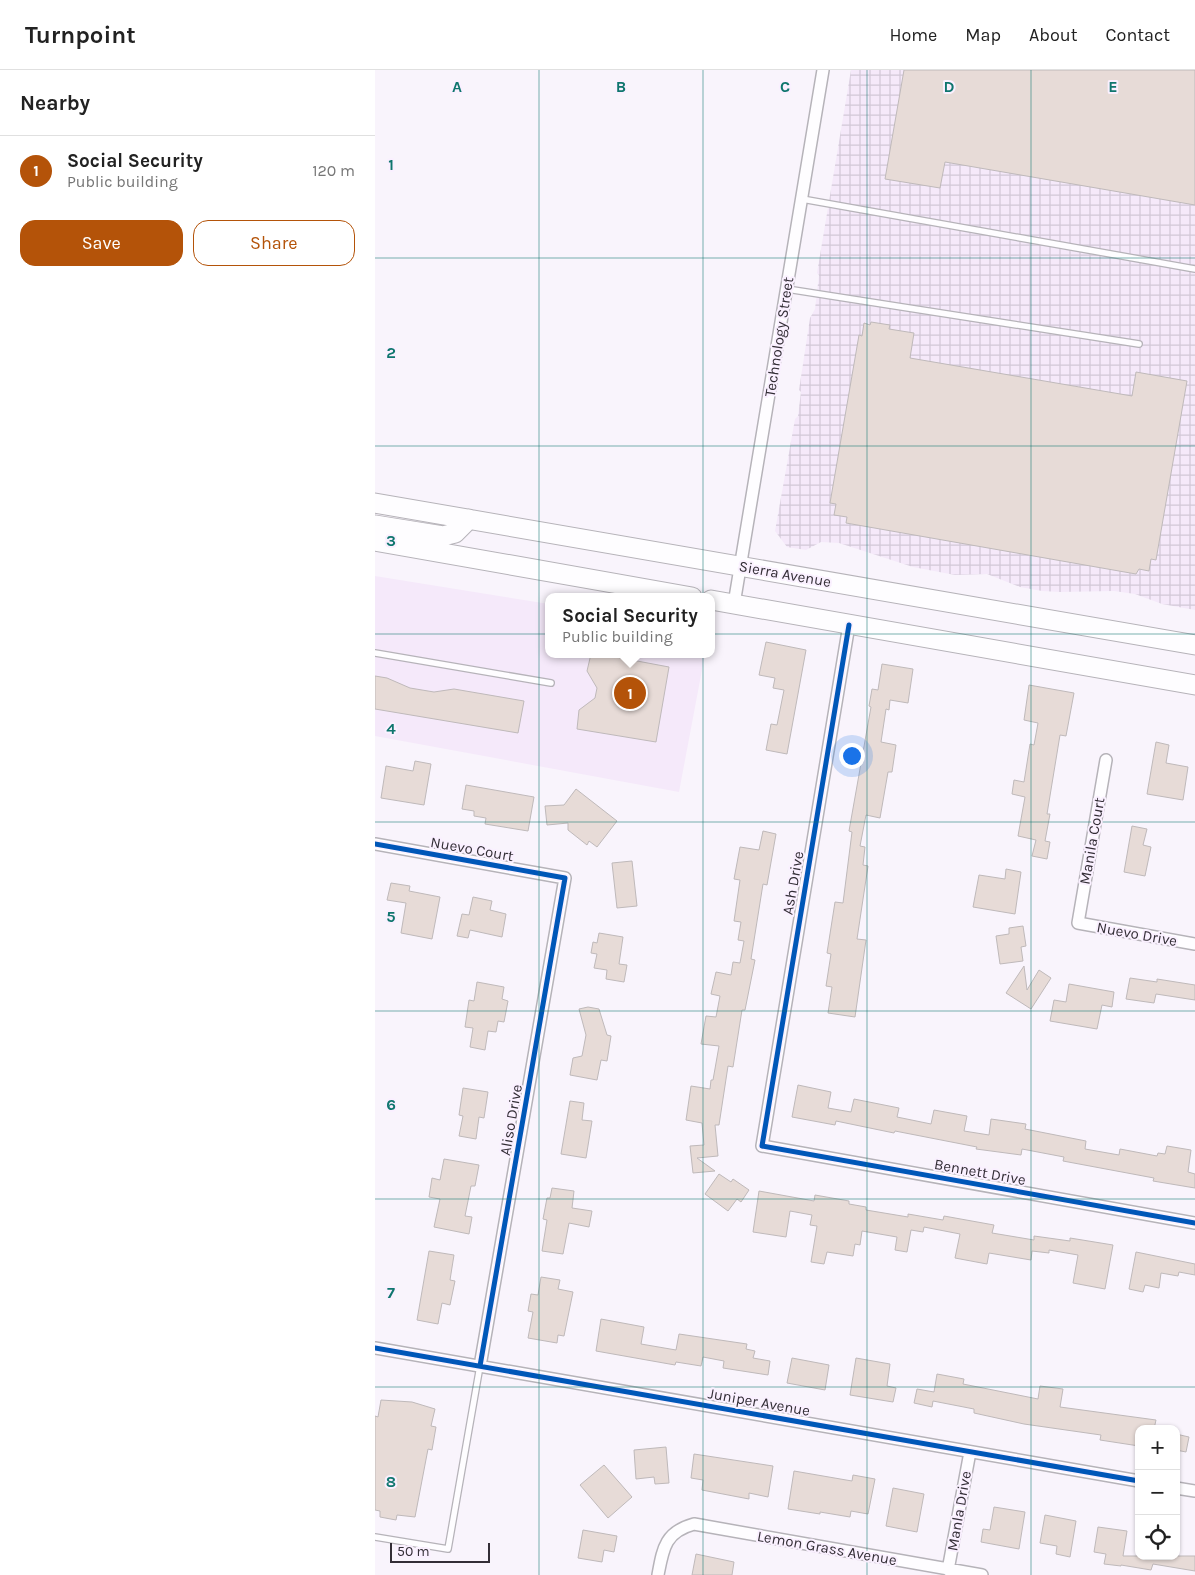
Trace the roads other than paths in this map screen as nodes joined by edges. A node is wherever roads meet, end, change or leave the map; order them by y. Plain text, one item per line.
1 (823, 70) edge
2 (802, 199) junction
3 (1195, 269) edge
4 (787, 289) junction
5 (1139, 344) dead end
6 (375, 502) edge
7 (469, 519) junction
8 (375, 525) edge
9 (375, 541) edge
10 (741, 566) junction
11 (669, 593) edge
12 (715, 601) edge
13 (734, 604) junction
14 (849, 625) junction
15 (1195, 645) edge
16 (375, 653) edge
17 (551, 683) dead end
18 (1195, 685) edge
19 (1105, 760) dead end
20 (375, 844) edge
21 (565, 878) joint
22 (1078, 923) joint
23 (1195, 944) edge
24 (761, 1146) joint
25 (1195, 1223) edge
26 (375, 1348) edge
27 (480, 1366) junction
28 (970, 1452) junction
29 (1135, 1480) edge
30 (1180, 1489) edge
31 (1195, 1491) edge
32 (375, 1536) edge
33 (948, 1570) junction
34 (658, 1575) edge
35 (982, 1575) edge

1 - 2 street, Technology Street
2 - 3 lane
2 - 4 street, Technology Street
4 - 5 lane
4 - 10 street, Technology Street
6 - 7 main road, Sierra Avenue
7 - 8 main road
7 - 10 main road, Sierra Avenue
9 - 11 main road
10 - 13 street, Technology Street
10 - 15 main road, Sierra Avenue
12 - 13 main road
13 - 14 main road
14 - 18 main road
14 - 24 street, Ash Drive
16 - 17 lane
19 - 22 street, Manila Court
20 - 21 street, Nuevo Court
21 - 27 street, Aliso Drive
22 - 23 street, Nuevo Drive
24 - 25 street, Bennett Drive
26 - 27 street, Juniper Avenue
27 - 28 street, Juniper Avenue
27 - 32 lane
28 - 29 street, Juniper Avenue
28 - 33 street, Manla Drive
30 - 31 street
33 - 34 street, Lemon Grass Avenue
33 - 35 street, Lemon Grass Avenue

